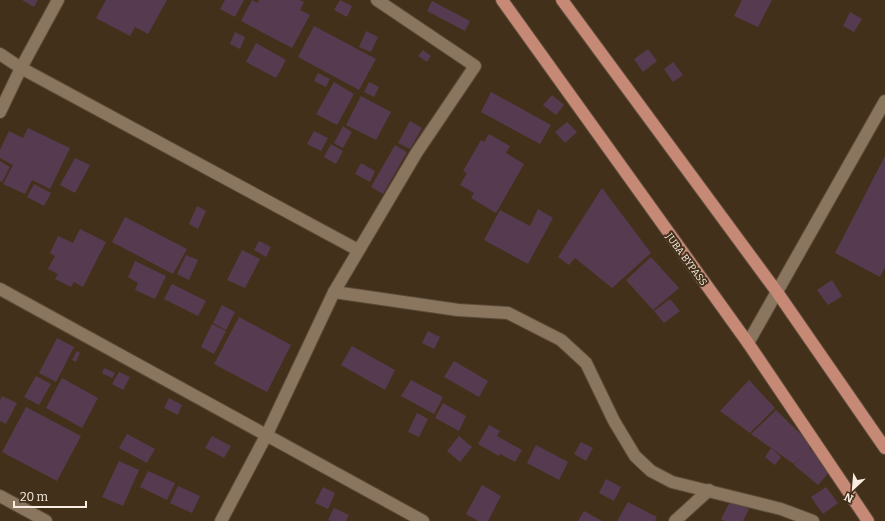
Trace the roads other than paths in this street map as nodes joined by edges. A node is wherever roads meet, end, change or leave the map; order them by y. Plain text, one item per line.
1 (58, 0) edge
2 (377, 0) edge
3 (502, 0) edge
4 (562, 0) edge
5 (0, 54) edge
6 (21, 68) junction
7 (885, 101) edge
8 (0, 112) edge
9 (880, 118) edge
10 (358, 250) junction
11 (0, 288) edge
12 (334, 292) junction
13 (777, 292) junction
14 (748, 343) junction
15 (266, 434) junction
16 (885, 448) edge
17 (709, 490) junction
18 (0, 496) edge
19 (46, 521) edge
20 (221, 521) edge
21 (423, 521) edge
22 (676, 521) edge
23 (813, 521) edge
24 (868, 521) edge

1 - 6 street
2 - 10 street
3 - 14 main road, JUBA BYPASS
4 - 13 main road
5 - 6 street
6 - 8 street
6 - 10 street
7 - 9 street
9 - 13 street
10 - 12 street
11 - 15 street
12 - 15 street
12 - 17 street
13 - 14 street
13 - 16 main road
14 - 24 main road, JUBA BYPASS
15 - 20 street
15 - 21 street
17 - 22 street
17 - 23 street
18 - 19 street

